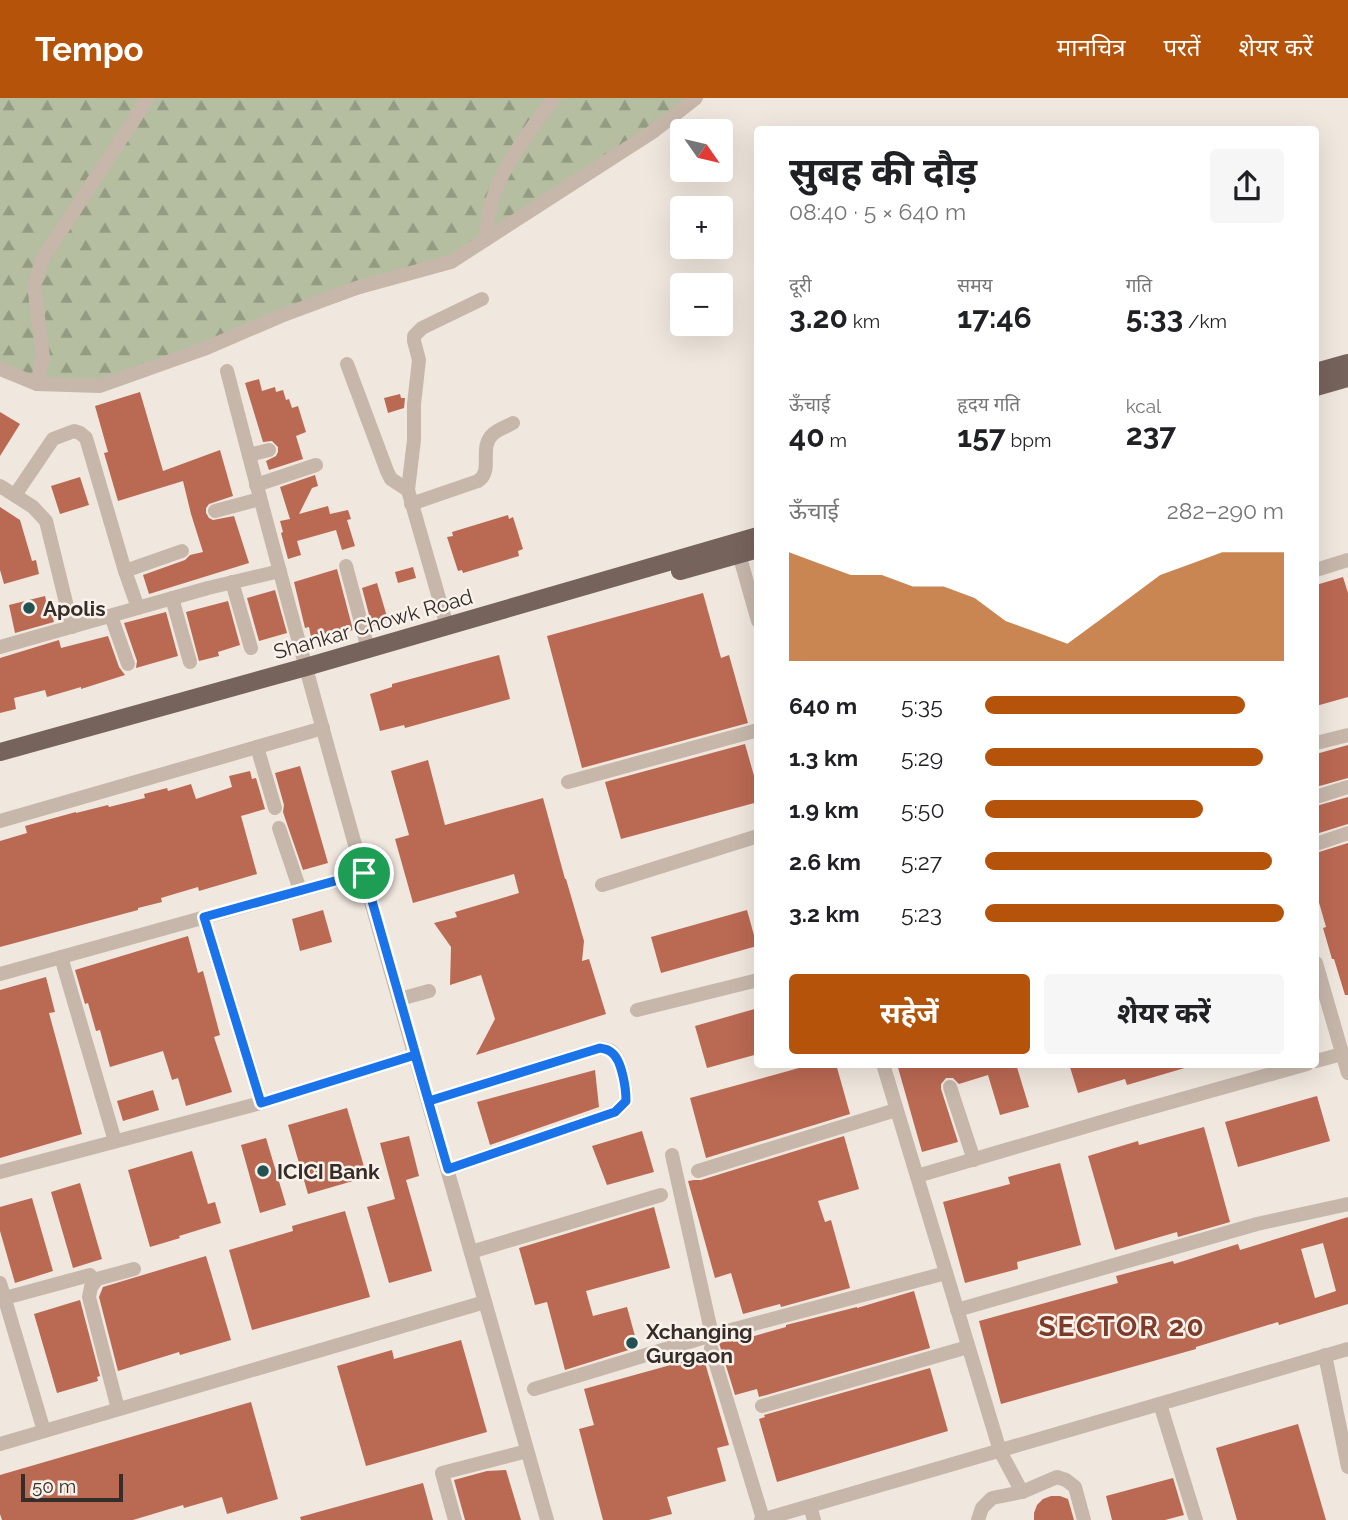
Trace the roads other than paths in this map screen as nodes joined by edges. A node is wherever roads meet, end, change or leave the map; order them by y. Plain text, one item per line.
1 (148, 98) edge
2 (554, 98) edge
3 (696, 98) edge
4 (485, 240) junction
5 (482, 299) dead end
6 (1348, 363) edge
7 (347, 364) dead end
8 (0, 369) edge
9 (227, 371) dead end
10 (1319, 371) edge
11 (1348, 378) edge
12 (37, 384) junction
13 (1319, 386) edge
14 (513, 424) dead end
15 (269, 450) dead end
16 (248, 455) junction
17 (316, 466) dead end
18 (256, 485) junction
19 (0, 486) edge
20 (15, 495) junction
21 (410, 497) junction
22 (260, 499) junction
23 (215, 511) dead end
24 (754, 537) edge
25 (754, 550) edge
26 (182, 551) dead end
27 (740, 554) junction
28 (1348, 561) edge
29 (346, 566) dead end
30 (1319, 569) edge
31 (125, 570) junction
32 (280, 570) junction
33 (232, 582) junction
34 (172, 598) junction
35 (754, 606) edge
36 (138, 608) junction
37 (111, 615) junction
38 (447, 626) junction
39 (72, 627) junction
40 (0, 647) edge
41 (251, 648) dead end
42 (368, 649) junction
43 (190, 662) dead end
44 (128, 664) dead end
45 (307, 672) junction
46 (323, 729) junction
47 (754, 731) edge
48 (1348, 735) edge
49 (1319, 742) edge
50 (257, 747) junction
51 (0, 752) edge
52 (0, 764) edge
53 (568, 782) dead end
54 (1348, 787) edge
55 (1319, 796) edge
56 (275, 808) dead end
57 (0, 821) edge
58 (279, 828) dead end
59 (1348, 833) edge
60 (754, 837) edge
61 (1319, 843) edge
62 (364, 873) junction
63 (602, 885) dead end
64 (300, 890) junction
65 (204, 917) junction
66 (61, 957) junction
67 (0, 974) edge
68 (1319, 974) edge
69 (754, 981) edge
70 (429, 991) dead end
71 (400, 999) junction
72 (637, 1010) dead end
73 (1342, 1054) junction
74 (415, 1055) junction
75 (1319, 1060) edge
76 (884, 1068) edge
77 (1282, 1068) edge
78 (1348, 1073) edge
79 (950, 1087) dead end
80 (429, 1101) junction
81 (261, 1103) junction
82 (896, 1110) junction
83 (115, 1141) junction
84 (672, 1155) dead end
85 (974, 1160) junction
86 (448, 1169) junction
87 (698, 1171) dead end
88 (0, 1172) edge
89 (917, 1177) junction
90 (662, 1195) dead end
91 (1348, 1204) edge
92 (471, 1252) junction
93 (134, 1269) dead end
94 (946, 1273) junction
95 (90, 1275) dead end
96 (0, 1283) edge
97 (5, 1298) junction
98 (485, 1302) junction
99 (957, 1310) junction
100 (712, 1342) junction
101 (968, 1347) junction
102 (1348, 1349) edge
103 (1325, 1355) junction
104 (534, 1389) dead end
105 (1160, 1404) junction
106 (762, 1406) dead end
107 (118, 1409) junction
108 (44, 1431) junction
109 (0, 1444) edge
110 (527, 1451) junction
111 (1000, 1451) junction
112 (1348, 1466) edge
113 (1022, 1492) junction
114 (812, 1513) edge
115 (455, 1520) edge
116 (547, 1520) edge
117 (762, 1520) edge
118 (978, 1520) edge
119 (1084, 1520) edge
120 (1196, 1520) edge

1 - 12 street
2 - 4 street
3 - 4 street
4 - 12 street
5 - 21 street
6 - 10 main road
7 - 21 street
8 - 12 street
9 - 16 street
11 - 13 main road
14 - 21 street
15 - 16 street
16 - 18 street
17 - 18 street
18 - 22 street
19 - 20 street
20 - 31 street
20 - 39 street
21 - 38 street
22 - 23 street
22 - 32 street
24 - 38 main road, Shankar Chowk Road
25 - 27 main road, Shankar Chowk Road
26 - 31 street
27 - 35 street
27 - 45 main road, Shankar Chowk Road
28 - 30 street
29 - 42 street
31 - 36 street
32 - 33 street
32 - 45 street
33 - 34 street
33 - 41 street
34 - 36 street
34 - 43 street
36 - 37 street
37 - 39 street
37 - 44 street
38 - 42 main road, Shankar Chowk Road
39 - 40 street
42 - 45 main road, Shankar Chowk Road
45 - 46 street
45 - 51 main road, Shankar Chowk Road
45 - 52 main road, Shankar Chowk Road
46 - 50 street
46 - 62 street
47 - 53 street
48 - 49 street
50 - 56 street
50 - 57 street
54 - 55 street
58 - 64 street
59 - 61 street
60 - 63 street
62 - 64 street
62 - 71 street
64 - 65 street
65 - 66 street
65 - 81 street
66 - 67 street
66 - 83 street
68 - 73 street
69 - 72 street
70 - 71 street
71 - 74 street
73 - 75 street
73 - 78 street
74 - 80 street
74 - 81 street
76 - 82 street
77 - 85 street
79 - 85 street
80 - 86 street
80 - 86 street
81 - 83 street
82 - 87 street
82 - 89 street
83 - 88 street
84 - 100 street
85 - 89 street
86 - 92 street
89 - 94 street
90 - 92 street
91 - 99 street
92 - 98 street
93 - 107 street
94 - 99 street
94 - 100 street
95 - 97 street
96 - 97 street
97 - 108 street
98 - 107 street
98 - 110 street
99 - 101 street
100 - 104 street
100 - 117 street
101 - 106 street
101 - 111 street
102 - 103 street
103 - 105 street
103 - 112 street
105 - 111 street
105 - 120 street
107 - 108 street
108 - 109 street
110 - 115 street
110 - 116 street
111 - 113 street
111 - 114 street
113 - 118 street
113 - 119 street
114 - 117 street

